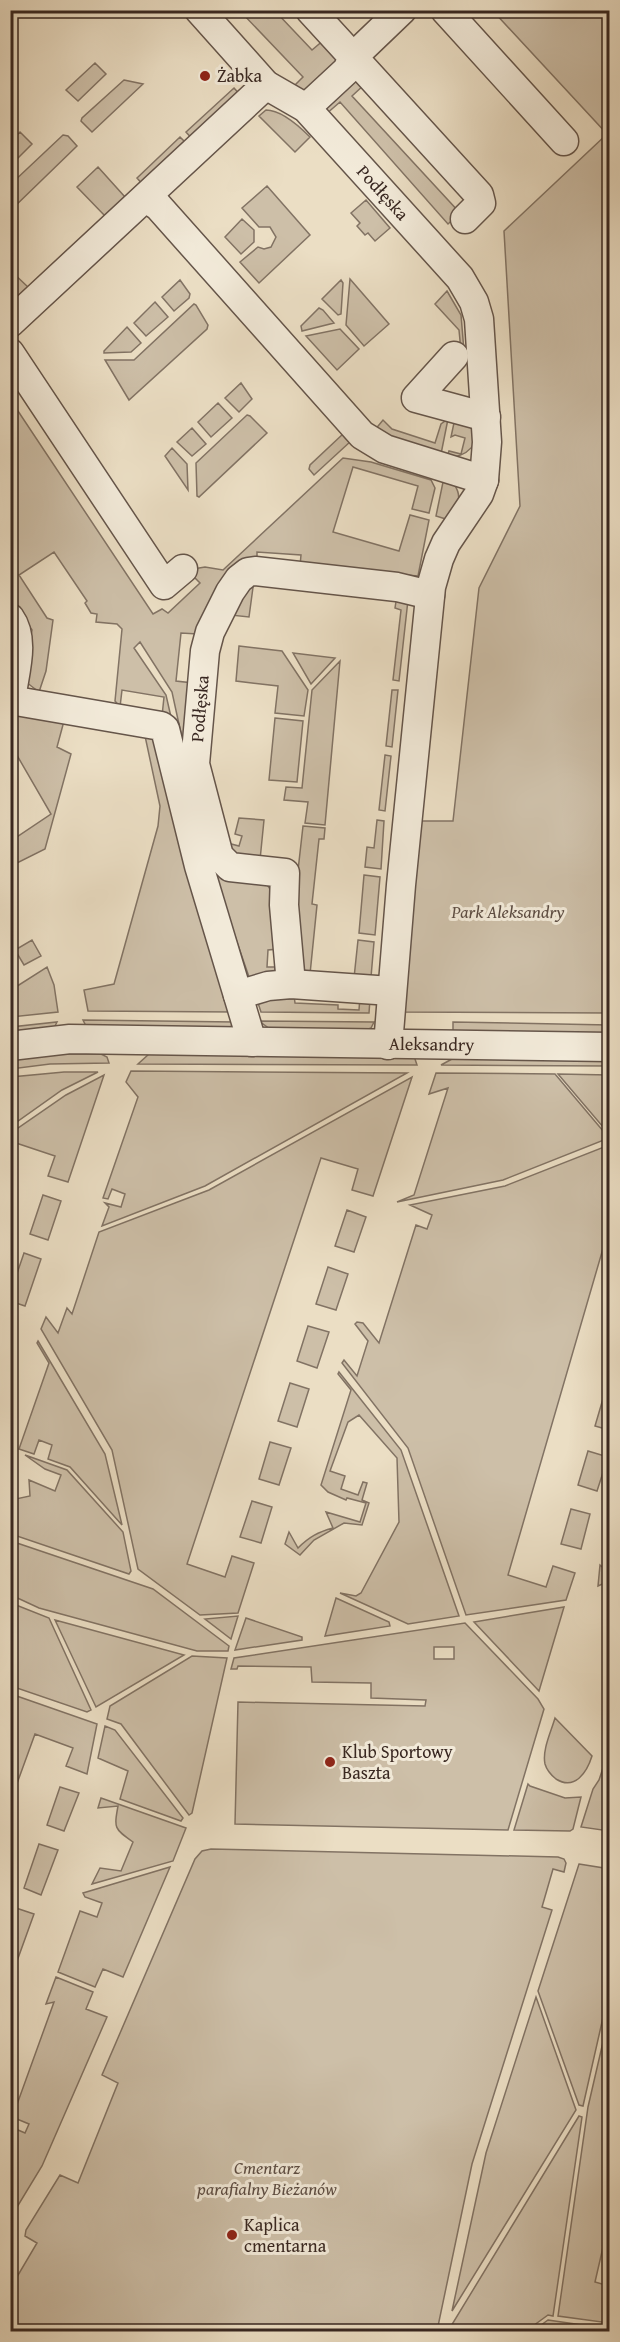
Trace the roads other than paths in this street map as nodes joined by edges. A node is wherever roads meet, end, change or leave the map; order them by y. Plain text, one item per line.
1 (199, 10) edge
2 (310, 10) edge
3 (402, 10) edge
4 (445, 10) edge
5 (353, 57) junction
6 (266, 85) junction
7 (306, 108) junction
8 (564, 141) dead end
9 (146, 198) junction
10 (465, 219) dead end
11 (10, 323) edge
12 (10, 353) edge
13 (454, 356) dead end
14 (486, 417) junction
15 (484, 480) junction
16 (183, 569) dead end
17 (430, 595) junction
18 (10, 618) edge
19 (11, 700) edge
20 (291, 984) junction
21 (391, 992) junction
22 (238, 995) junction
23 (252, 1042) junction
24 (388, 1045) junction
25 (10, 1046) edge
26 (609, 1047) edge

1 - 6 street, Podłęska
2 - 5 street
3 - 5 street
4 - 8 street
5 - 7 street
5 - 10 street
6 - 7 street, Podłęska
6 - 9 street
7 - 14 street, Podłęska
9 - 11 street
9 - 15 street
12 - 16 street
13 - 14 street
14 - 15 street, Podłęska
15 - 17 street, Podłęska
17 - 20 street, Podłęska
17 - 21 street, Podłęska
18 - 19 street
19 - 22 street
20 - 21 street
20 - 22 street
21 - 24 street, Podłęska
22 - 23 street
23 - 24 street, Aleksandry
23 - 25 street, Aleksandry
24 - 26 street, Aleksandry

